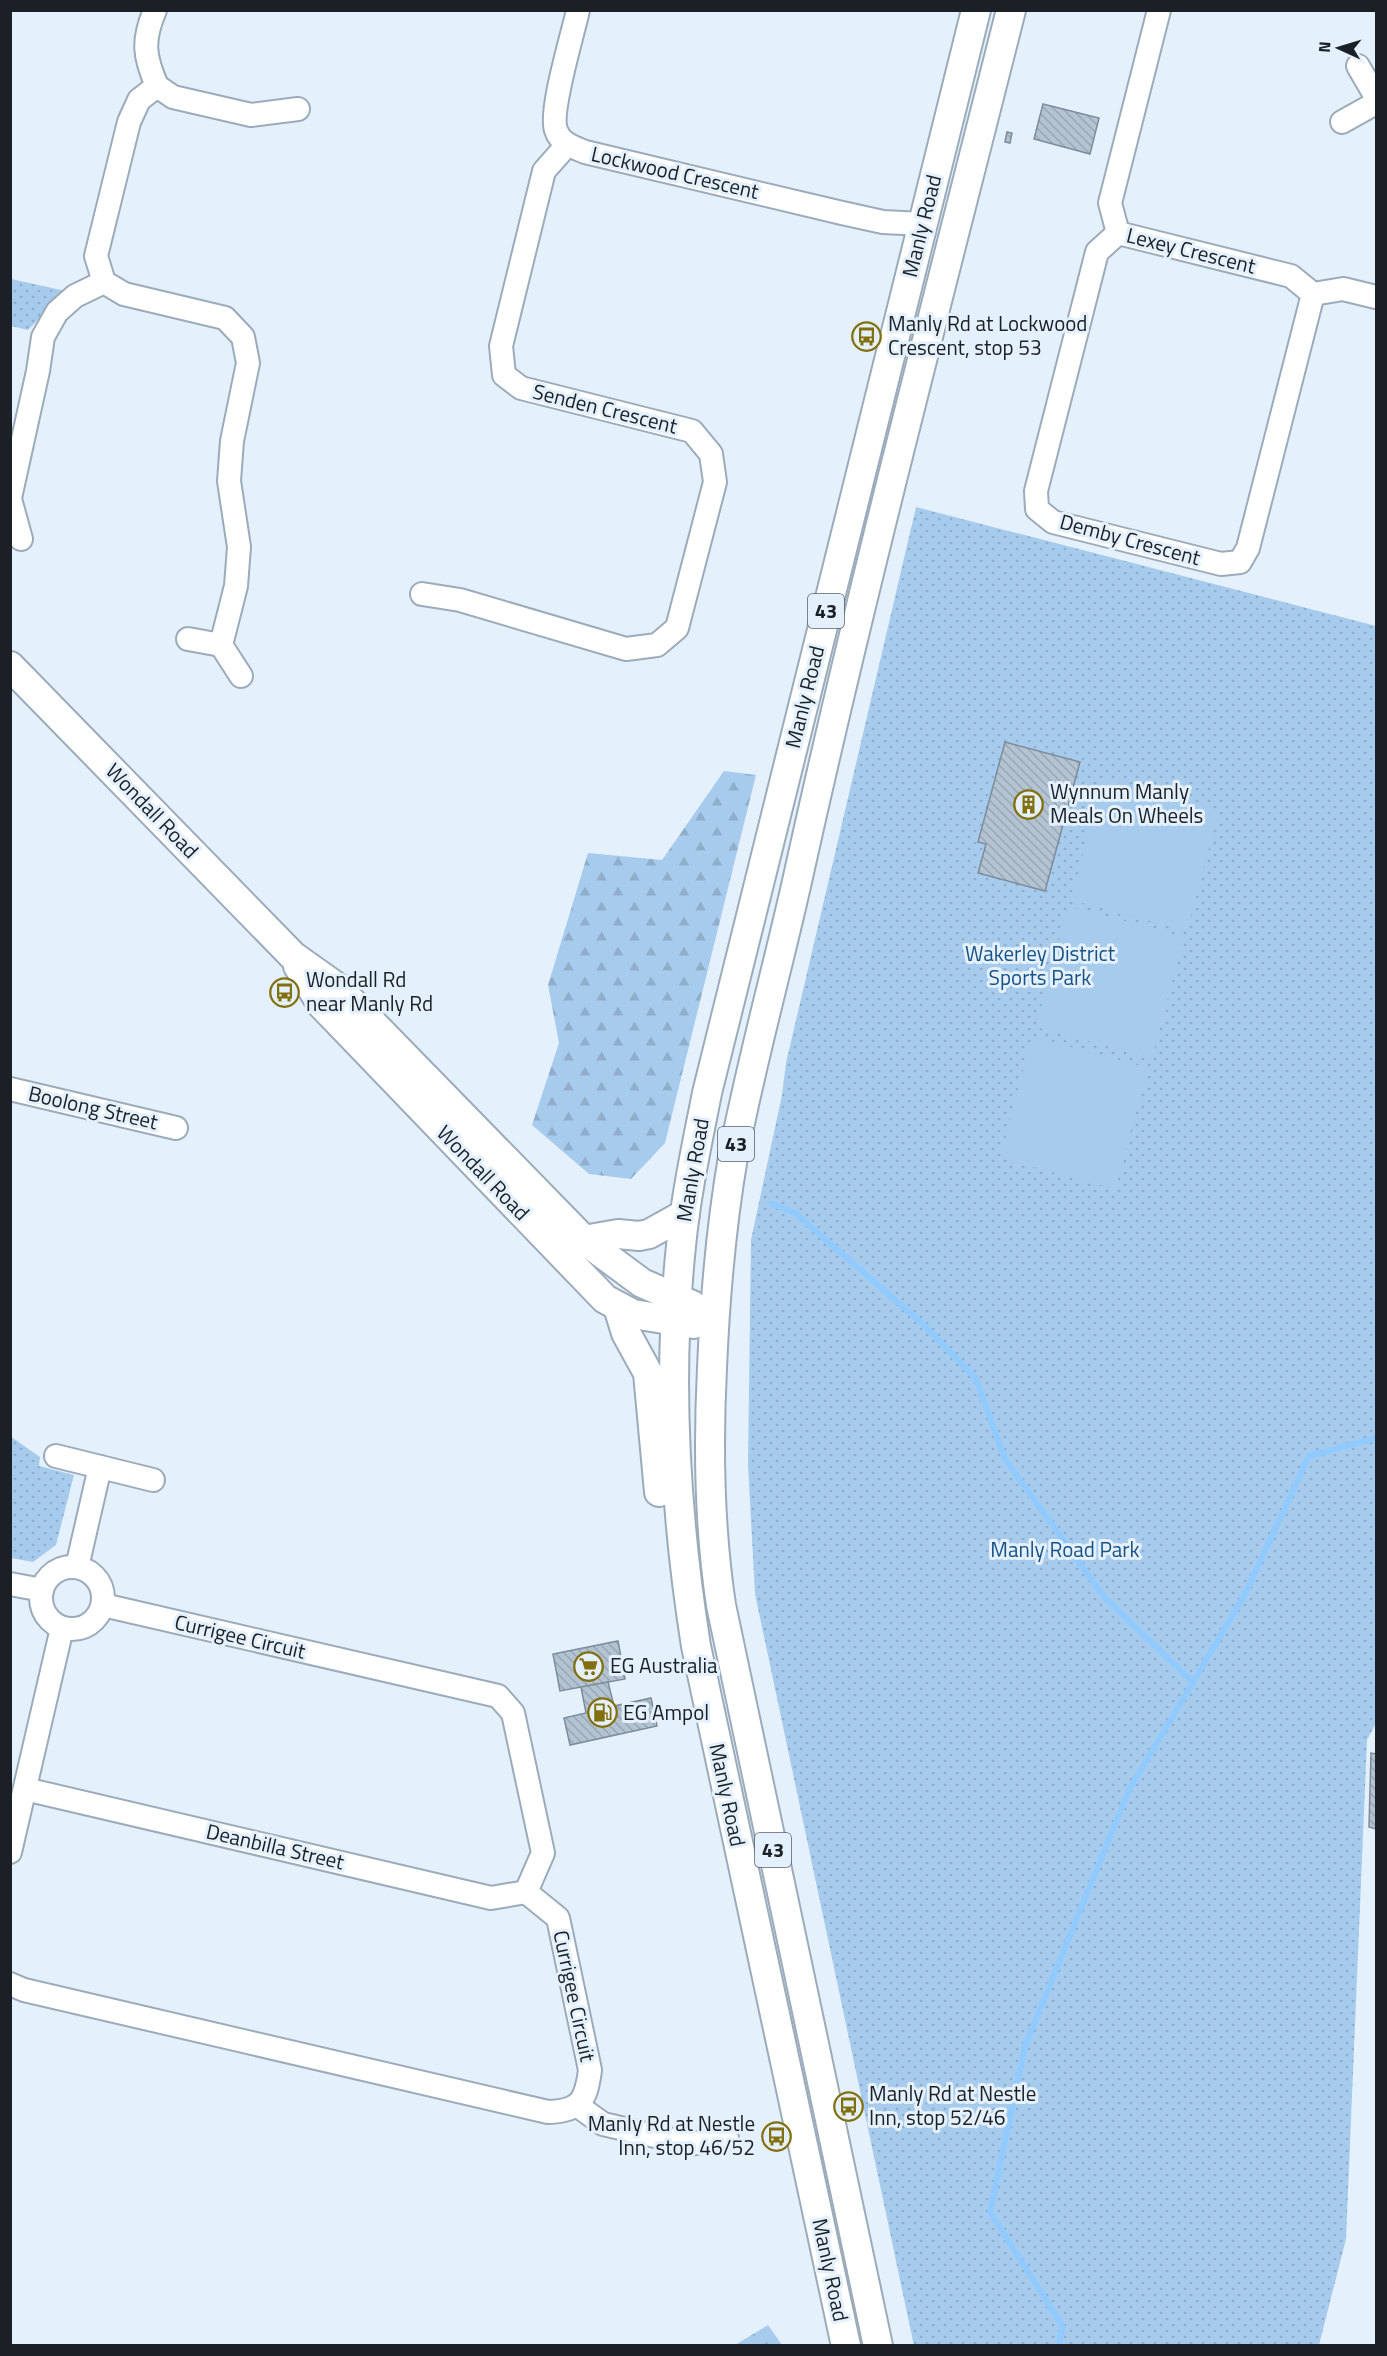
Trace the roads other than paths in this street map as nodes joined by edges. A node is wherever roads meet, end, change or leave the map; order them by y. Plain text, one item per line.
1 (155, 10) edge
2 (578, 10) edge
3 (976, 10) edge
4 (1011, 10) edge
5 (1159, 10) edge
6 (1359, 66) dead end
7 (157, 87) junction
8 (1377, 97) edge
9 (1377, 103) edge
10 (298, 109) dead end
11 (1342, 122) dead end
12 (567, 145) junction
13 (923, 224) junction
14 (1118, 233) junction
15 (104, 282) junction
16 (1313, 294) junction
17 (1377, 297) edge
18 (10, 499) edge
19 (21, 539) dead end
20 (422, 594) dead end
21 (188, 639) dead end
22 (221, 645) junction
23 (10, 666) edge
24 (241, 676) dead end
25 (292, 956) junction
26 (10, 1089) edge
27 (176, 1128) dead end
28 (685, 1215) junction
29 (584, 1240) junction
30 (618, 1307) junction
31 (676, 1311) junction
32 (714, 1320) junction
33 (56, 1456) dead end
34 (100, 1467) junction
35 (153, 1480) dead end
36 (77, 1567) junction
37 (10, 1584) edge
38 (42, 1590) junction
39 (103, 1605) junction
40 (692, 1622) junction
41 (62, 1628) junction
42 (25, 1789) junction
43 (10, 1852) edge
44 (526, 1892) junction
45 (10, 1984) edge
46 (578, 2106) junction
47 (727, 2138) dead end
48 (846, 2346) edge
49 (878, 2346) edge

1 - 7 street
2 - 12 street, Lockwood Crescent
3 - 13 main road, Manly Road / 43
4 - 32 main road, Manly Road / 43
5 - 14 street, Lexey Crescent
6 - 8 street
7 - 10 street
7 - 15 street
9 - 11 street
12 - 13 street, Lockwood Crescent
12 - 20 street, Senden Crescent
13 - 28 main road, Manly Road / 43
14 - 16 street, Lexey Crescent
14 - 16 street, Demby Crescent
15 - 18 street
15 - 22 street
16 - 17 street
18 - 19 street
21 - 22 street
22 - 24 street
23 - 25 main road, Wondall Road
25 - 29 main road, Wondall Road
25 - 30 main road, Wondall Road
26 - 27 street, Boolong Street
28 - 29 main road
28 - 31 main road, Manly Road / 43
29 - 31 main road, Wondall Road
30 - 31 main road, Wondall Road
30 - 40 main road
31 - 32 main road, Wondall Road
31 - 40 main road, Manly Road / 43
32 - 49 main road, Manly Road / 43
33 - 34 street
34 - 35 street
34 - 36 street
36 - 38 street
36 - 39 street
37 - 38 street
38 - 41 street
39 - 41 street
39 - 44 street, Currigee Circuit
40 - 48 main road, Manly Road / 43
41 - 42 street
42 - 43 street
42 - 44 street, Deanbilla Street
44 - 46 street, Currigee Circuit
45 - 46 street
46 - 47 street

